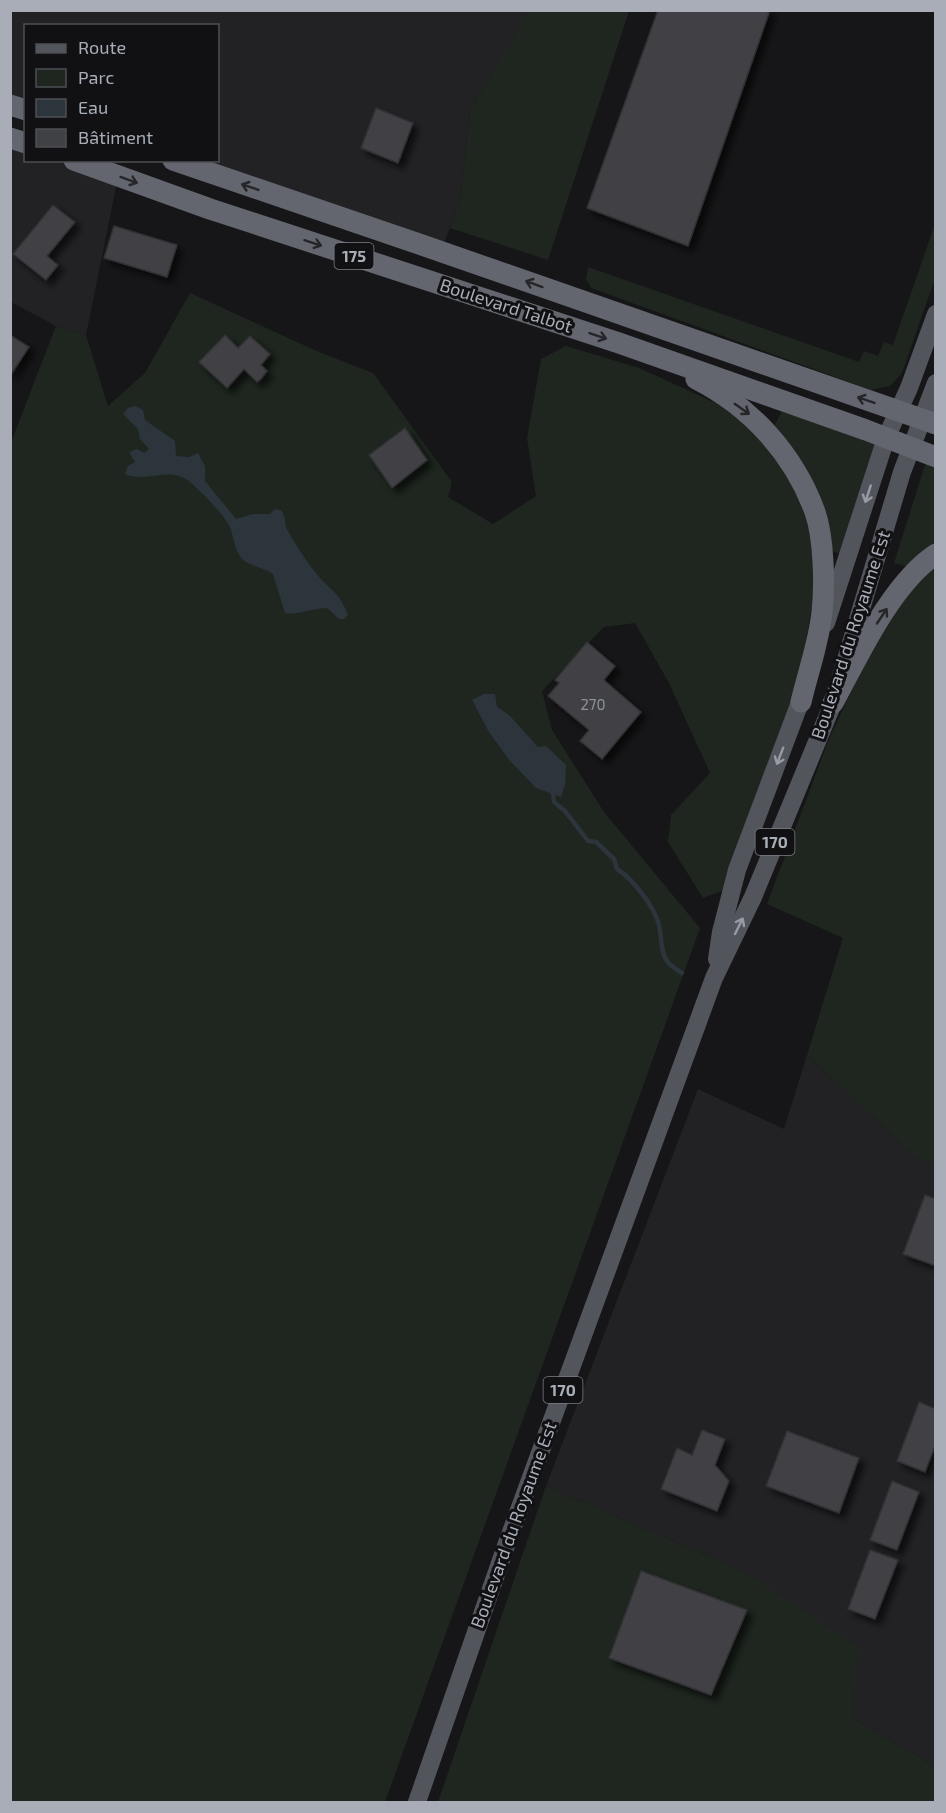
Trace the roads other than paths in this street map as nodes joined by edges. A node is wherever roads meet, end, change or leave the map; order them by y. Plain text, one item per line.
1 (80, 162) edge
2 (179, 162) edge
3 (401, 238) junction
4 (390, 268) junction
5 (936, 314) edge
6 (636, 350) junction
7 (936, 383) edge
8 (897, 411) junction
9 (928, 422) edge
10 (886, 438) junction
11 (911, 449) junction
12 (936, 457) edge
13 (936, 554) edge
14 (801, 702) junction
15 (833, 703) junction
16 (714, 978) junction
17 (417, 1803) edge

1 -> 4 highway, Boulevard Talbot / 175
3 -> 2 highway, Boulevard Talbot / 175
3 - 4 highway
8 -> 3 highway, Boulevard Talbot / 175
4 -> 6 highway, Boulevard Talbot / 175
5 - 8 main road, 170
6 - 10 highway, Boulevard Talbot / 175
6 -> 14 highway
7 - 9 main road, 170
8 - 9 highway, Boulevard Talbot / 175
8 - 10 main road, 170
9 - 11 main road, Boulevard du Royaume Est / 170
10 - 11 highway, Boulevard Talbot / 175
10 -> 14 main road, Boulevard du Royaume Est / 170
11 - 12 highway, Boulevard Talbot / 175
11 - 15 main road, Boulevard du Royaume Est / 170
15 -> 13 highway
14 -> 16 main road, Boulevard du Royaume Est / 170
16 -> 15 main road, Boulevard du Royaume Est / 170
16 - 17 main road, Boulevard du Royaume Est / 170

